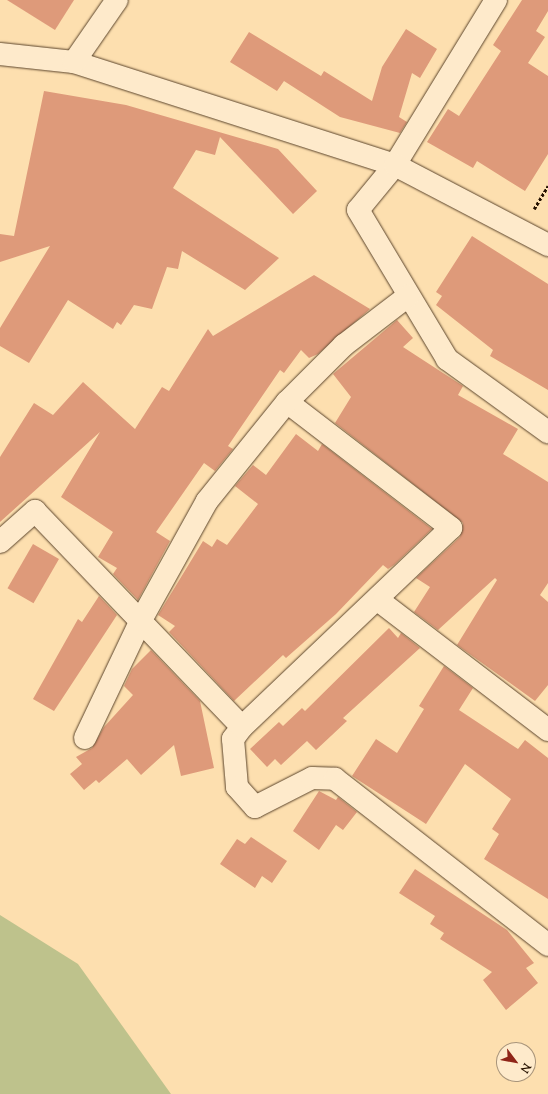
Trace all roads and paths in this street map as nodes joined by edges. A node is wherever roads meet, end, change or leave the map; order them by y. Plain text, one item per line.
1 (117, 0) edge
2 (496, 0) edge
3 (0, 54) edge
4 (74, 62) junction
5 (395, 165) junction
6 (548, 245) edge
7 (408, 296) junction
8 (288, 402) junction
9 (548, 432) edge
10 (0, 542) edge
11 (378, 600) junction
12 (141, 620) junction
13 (242, 727) junction
14 (548, 730) edge
15 (86, 738) dead end
16 (548, 945) edge

1 - 4 street
2 - 5 street
3 - 4 street
4 - 5 street
5 - 6 street
5 - 7 street
7 - 8 street
7 - 9 street
8 - 11 street
8 - 12 street
10 - 12 street
11 - 13 street
11 - 14 street
12 - 13 street
12 - 15 street
13 - 16 street

